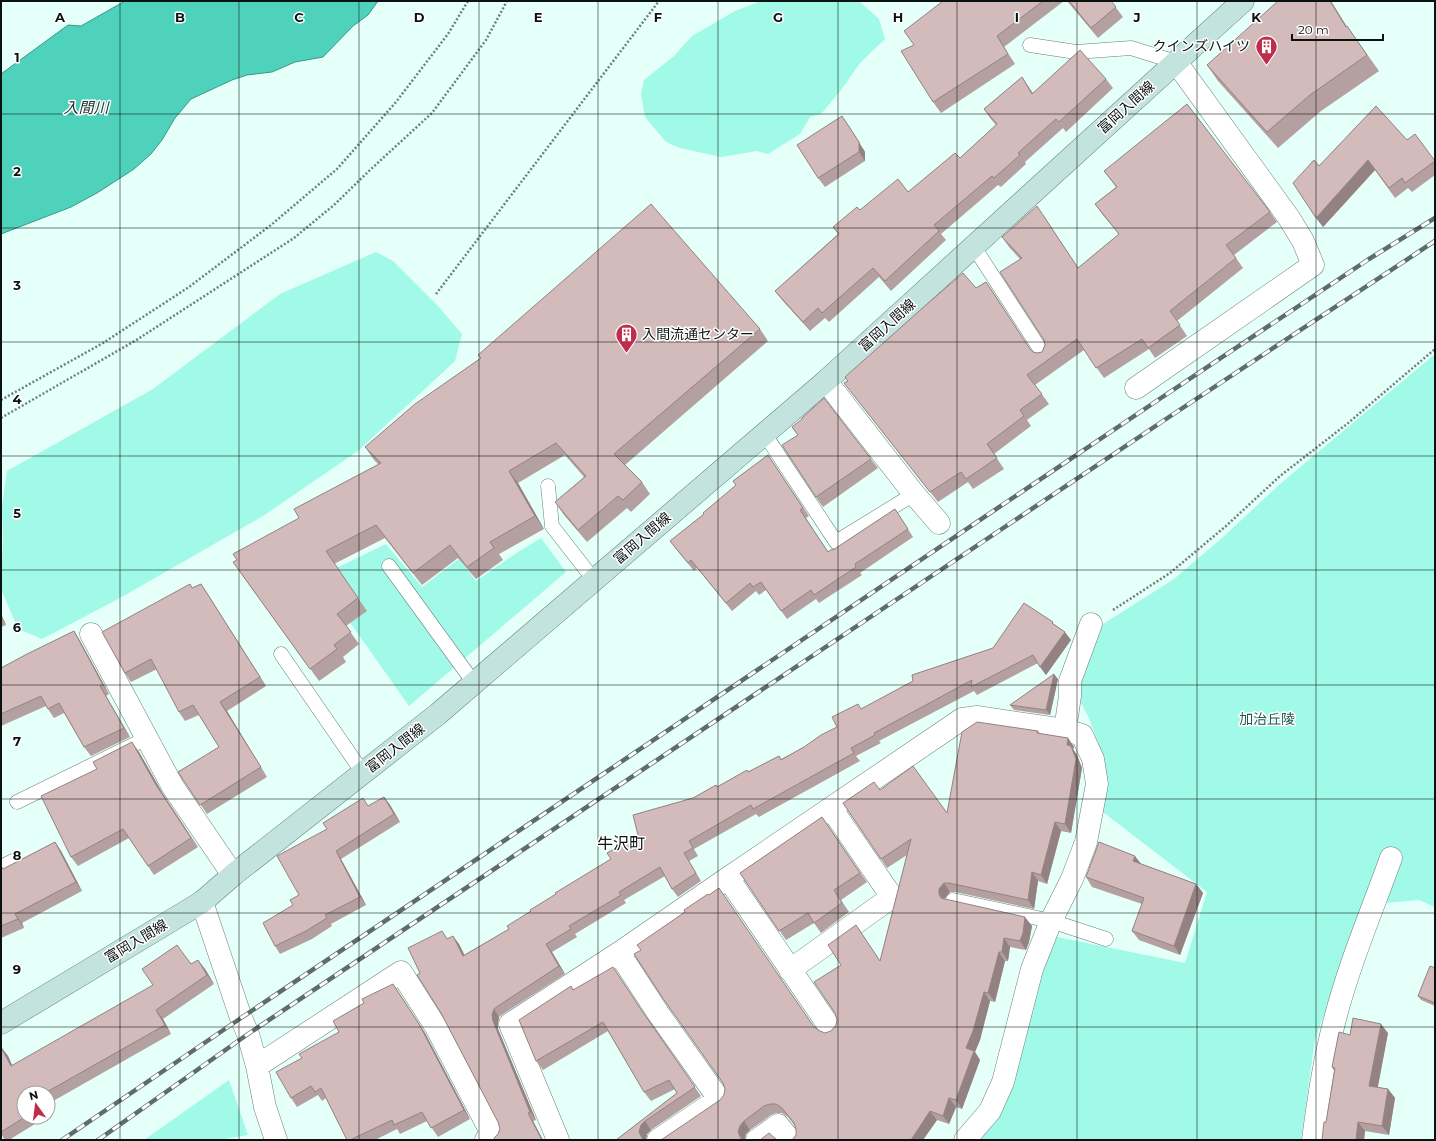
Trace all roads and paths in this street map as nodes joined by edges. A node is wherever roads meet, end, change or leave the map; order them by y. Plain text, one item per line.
1 (468, 1) edge
2 (507, 1) edge
3 (659, 1) edge
4 (1243, 1) edge
5 (1030, 45) dead end
6 (1176, 62) junction
7 (974, 247) junction
8 (436, 294) dead end
9 (1435, 349) edge
10 (1044, 355) edge
11 (826, 381) junction
12 (1136, 388) dead end
13 (1, 400) edge
14 (1, 418) edge
15 (764, 433) junction
16 (548, 486) dead end
17 (914, 494) junction
18 (939, 522) dead end
19 (389, 566) dead end
20 (594, 580) junction
21 (1091, 624) joint
22 (91, 634) dead end
23 (281, 654) dead end
24 (474, 683) junction
25 (1065, 730) junction
26 (147, 738) junction
27 (363, 773) junction
28 (17, 802) dead end
29 (831, 808) junction
30 (1391, 858) dead end
31 (233, 875) junction
32 (728, 878) junction
33 (953, 900) edge
34 (202, 902) junction
35 (1052, 921) junction
36 (1106, 939) dead end
37 (619, 954) junction
38 (790, 970) junction
39 (1, 1023) edge
40 (831, 1029) edge
41 (257, 1066) junction
42 (276, 1140) edge
43 (486, 1140) edge
44 (558, 1140) edge
45 (658, 1140) edge
46 (757, 1140) edge
47 (790, 1140) edge
48 (965, 1140) edge
49 (1313, 1140) edge

1 - 13 path
2 - 14 path
3 - 8 path
4 - 6 main road, 富岡入間線
5 - 6 lane
6 - 7 main road, 富岡入間線
6 - 12 street
7 - 10 lane
7 - 11 main road, 富岡入間線
9 - 21 path
11 - 15 main road, 富岡入間線
11 - 17 street
15 - 17 lane
15 - 20 main road, 富岡入間線
16 - 20 lane
17 - 18 street
19 - 24 lane
20 - 24 main road, 富岡入間線
21 - 25 street
22 - 26 street
23 - 27 lane
24 - 27 main road, 富岡入間線
25 - 29 street
25 - 35 street
26 - 28 lane
26 - 31 street
27 - 31 main road, 富岡入間線
29 - 32 street
29 - 38 street
30 - 49 street
31 - 34 main road, 富岡入間線
32 - 37 street
32 - 38 street
33 - 35 lane
34 - 39 main road, 富岡入間線
34 - 41 street
35 - 36 lane
35 - 48 street
37 - 44 street
37 - 45 street
38 - 40 street
41 - 42 street
41 - 43 street
46 - 47 street

